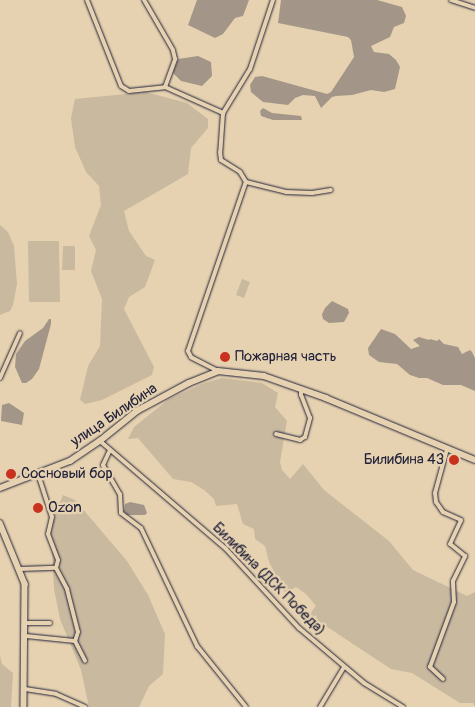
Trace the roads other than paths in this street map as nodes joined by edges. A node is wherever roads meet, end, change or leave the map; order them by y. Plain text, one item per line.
1 (87, 0) edge
2 (144, 0) edge
3 (273, 0) edge
4 (452, 0) edge
5 (475, 8) edge
6 (165, 87) junction
7 (223, 113) junction
8 (246, 182) junction
9 (331, 190) dead end
10 (20, 333) dead end
11 (218, 371) junction
12 (0, 378) edge
13 (301, 389) junction
14 (276, 434) dead end
15 (100, 441) junction
16 (447, 449) junction
17 (110, 450) junction
18 (475, 460) edge
19 (38, 474) junction
20 (0, 488) edge
21 (0, 523) edge
22 (56, 568) junction
23 (20, 569) junction
24 (26, 623) junction
25 (50, 623) dead end
26 (26, 636) junction
27 (75, 641) junction
28 (86, 661) dead end
29 (344, 667) junction
30 (444, 679) dead end
31 (25, 689) junction
32 (24, 707) edge
33 (85, 707) edge
34 (246, 707) edge
35 (320, 707) edge
36 (403, 707) edge

1 - 6 street
2 - 6 street
3 - 7 street
4 - 5 street
6 - 7 street
7 - 8 street
8 - 9 street
8 - 11 street
10 - 12 street
11 - 13 main road, улица Билибина
11 - 15 main road, улица Билибина
13 - 14 street
13 - 16 main road, улица Билибина
15 - 17 street, Билибина (ДСК Победа)
15 - 19 main road, улица Билибина
16 - 18 main road, улица Билибина
16 - 30 street
17 - 29 street, Билибина (ДСК Победа)
17 - 34 street
19 - 20 main road, улица Билибина
19 - 22 street
21 - 23 main road
22 - 23 street
22 - 27 street
23 - 24 main road
24 - 25 street
24 - 26 main road
26 - 27 street
26 - 31 main road
27 - 28 street
29 - 35 street
29 - 36 street, Билибина (ДСК Победа)
31 - 32 main road
31 - 33 street

